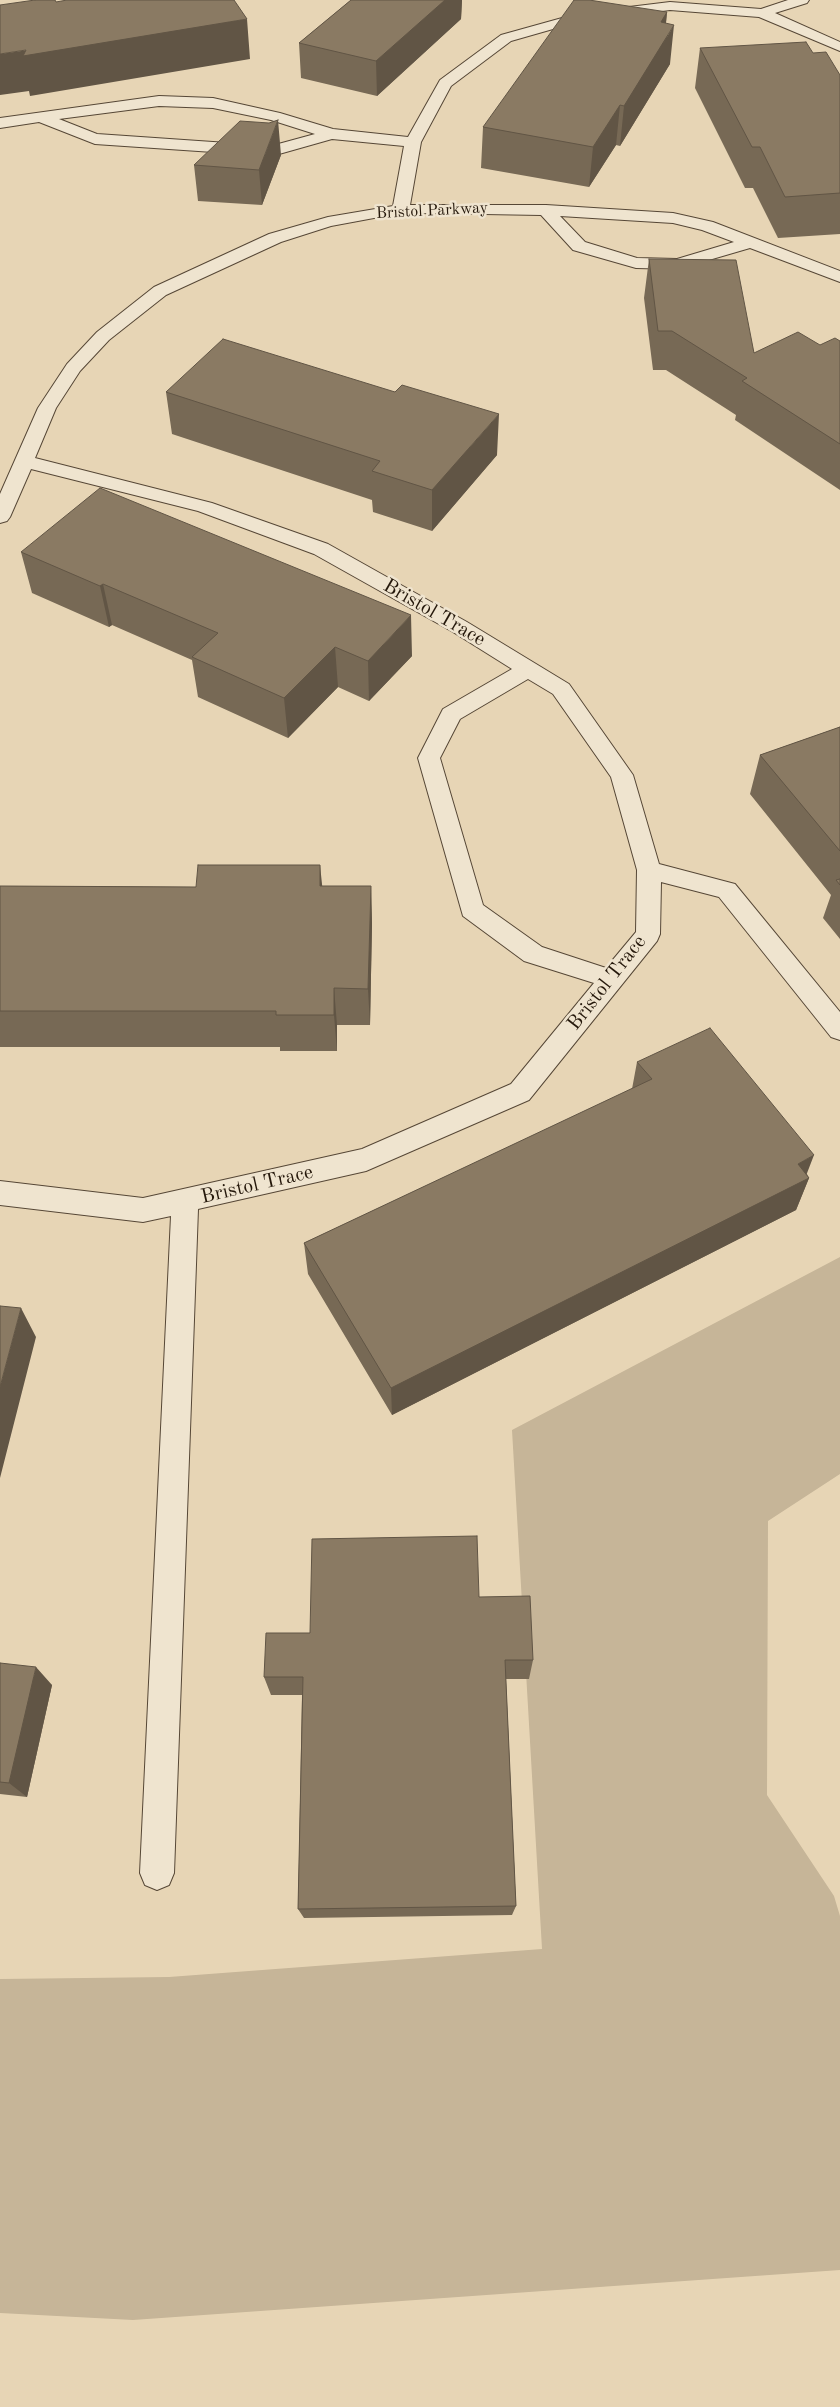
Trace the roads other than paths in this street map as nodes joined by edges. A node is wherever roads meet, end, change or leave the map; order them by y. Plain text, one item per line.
1 (802, 0) edge
2 (762, 13) junction
3 (840, 47) edge
4 (41, 118) junction
5 (0, 123) edge
6 (331, 134) junction
7 (413, 142) junction
8 (401, 210) junction
9 (546, 210) junction
10 (750, 243) junction
11 (840, 277) edge
12 (24, 461) junction
13 (0, 517) edge
14 (528, 669) junction
15 (649, 870) junction
16 (611, 980) junction
17 (840, 1030) edge
18 (0, 1193) edge
19 (185, 1201) junction
20 (157, 1873) dead end

1 - 2 street
2 - 3 street
2 - 7 street
4 - 5 street
4 - 6 street
4 - 6 street
6 - 7 street
7 - 8 street
8 - 9 street, Bristol Parkway
8 - 12 street, Bristol Parkway
9 - 10 street, Bristol Parkway
9 - 10 street
10 - 11 street, Bristol Parkway
12 - 13 street, Bristol Parkway
12 - 14 street, Bristol Trace
14 - 15 street, Bristol Trace
14 - 16 street
15 - 16 street, Bristol Trace
15 - 17 street
16 - 19 street, Bristol Trace
18 - 19 street, Bristol Trace
19 - 20 street

